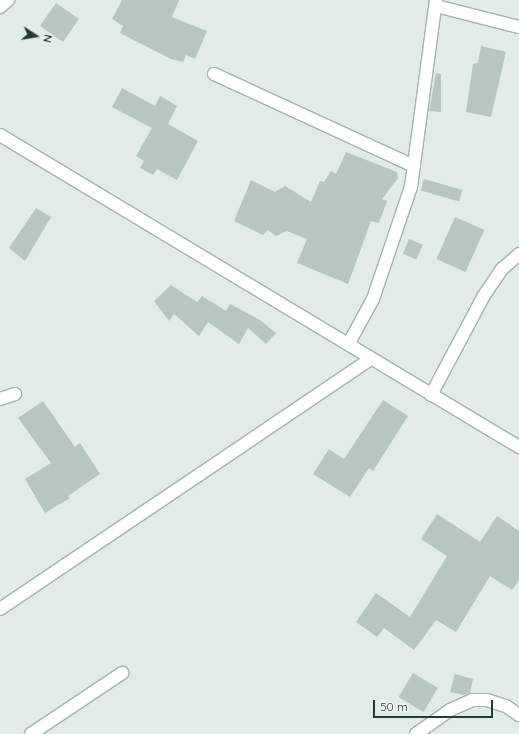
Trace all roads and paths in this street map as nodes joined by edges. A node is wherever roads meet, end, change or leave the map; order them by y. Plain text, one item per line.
1 (8, 0) edge
2 (436, 3) edge
3 (0, 7) edge
4 (519, 27) edge
5 (214, 74) dead end
6 (0, 135) edge
7 (414, 166) junction
8 (519, 254) edge
9 (349, 343) junction
10 (371, 359) junction
11 (15, 394) dead end
12 (431, 394) junction
13 (0, 398) edge
14 (519, 447) edge
15 (0, 609) edge
16 (122, 673) dead end
17 (519, 715) edge
18 (31, 734) edge
19 (416, 734) edge

1 - 3 street
2 - 4 street
2 - 7 street
5 - 7 street
6 - 9 street
7 - 9 street
8 - 12 street
9 - 10 street
10 - 12 street
10 - 15 street
11 - 13 street
12 - 14 street
16 - 18 street
17 - 19 street

